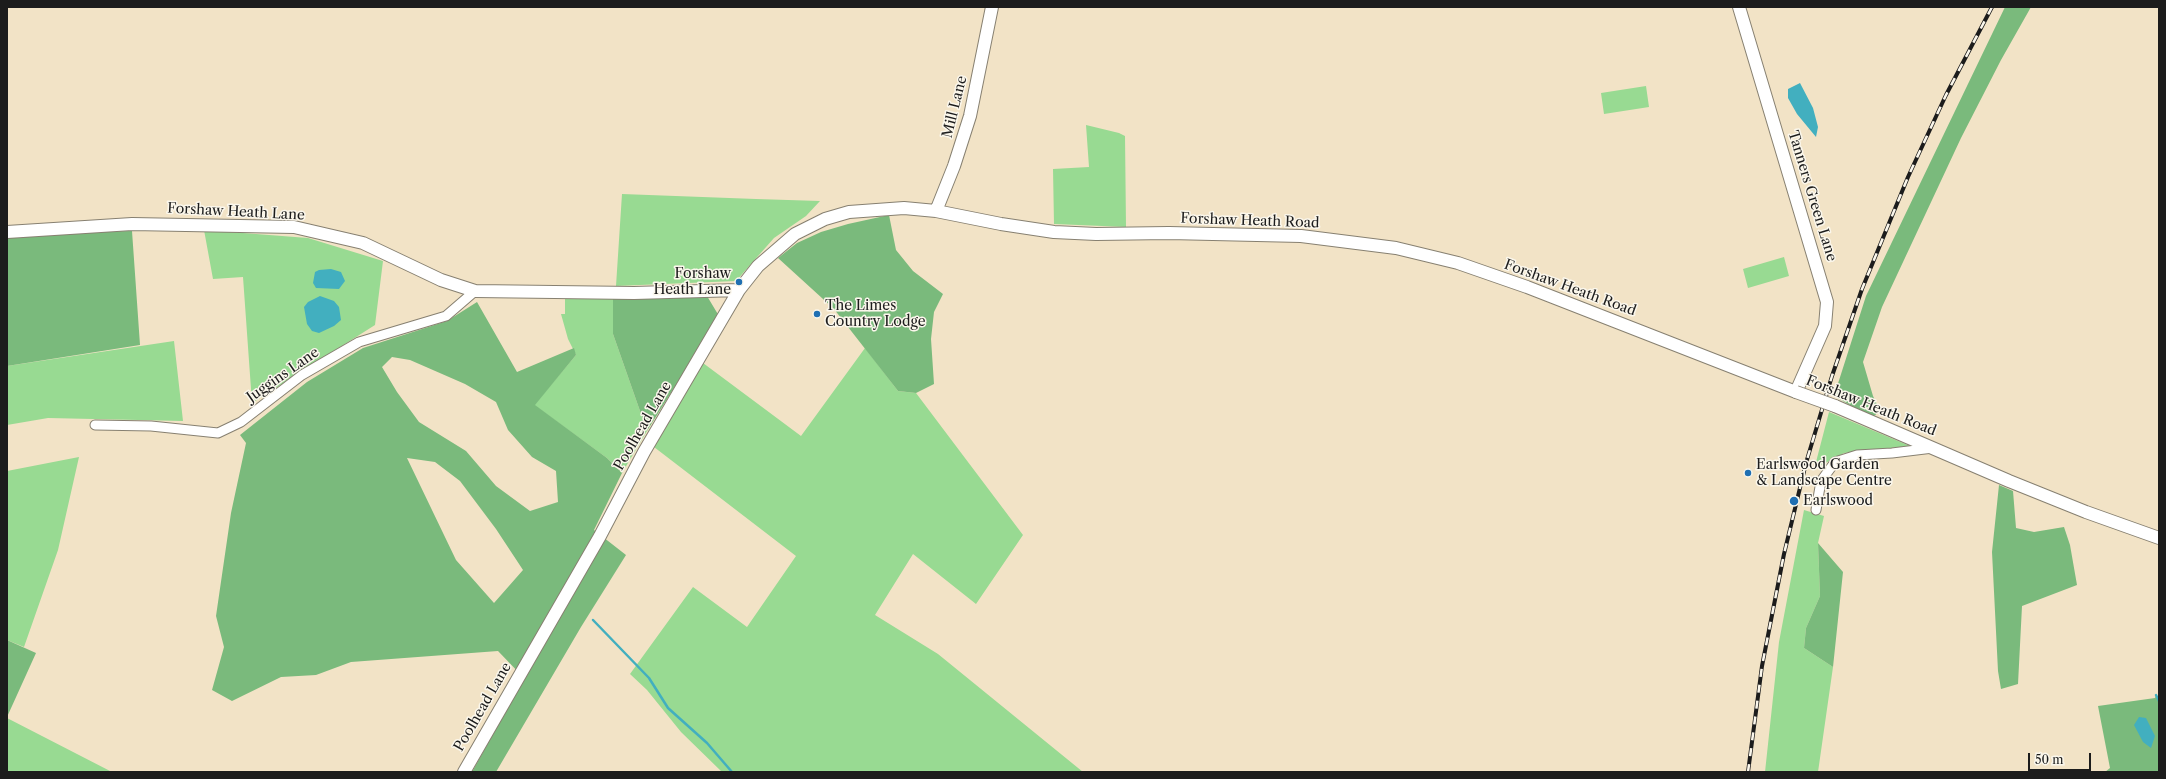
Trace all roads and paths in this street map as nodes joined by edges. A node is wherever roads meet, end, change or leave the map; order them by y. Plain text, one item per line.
1 (992, 7) edge
2 (1739, 7) edge
3 (936, 211) junction
4 (7, 232) edge
5 (739, 290) junction
6 (475, 291) junction
7 (1796, 392) junction
8 (95, 425) dead end
9 (1934, 448) junction
10 (1816, 510) dead end
11 (2159, 538) edge
12 (464, 772) edge

1 - 3 street, Mill Lane
2 - 7 street, Tanners Green Lane
3 - 5 street, Poolhead Lane
3 - 7 street, Forshaw Heath Road
4 - 6 street, Forshaw Heath Lane
5 - 6 street, Forshaw Heath Lane
5 - 12 street, Poolhead Lane
6 - 8 street, Juggins Lane
7 - 9 street, Forshaw Heath Road, bridge
9 - 10 street
9 - 11 street, Forshaw Heath Road

